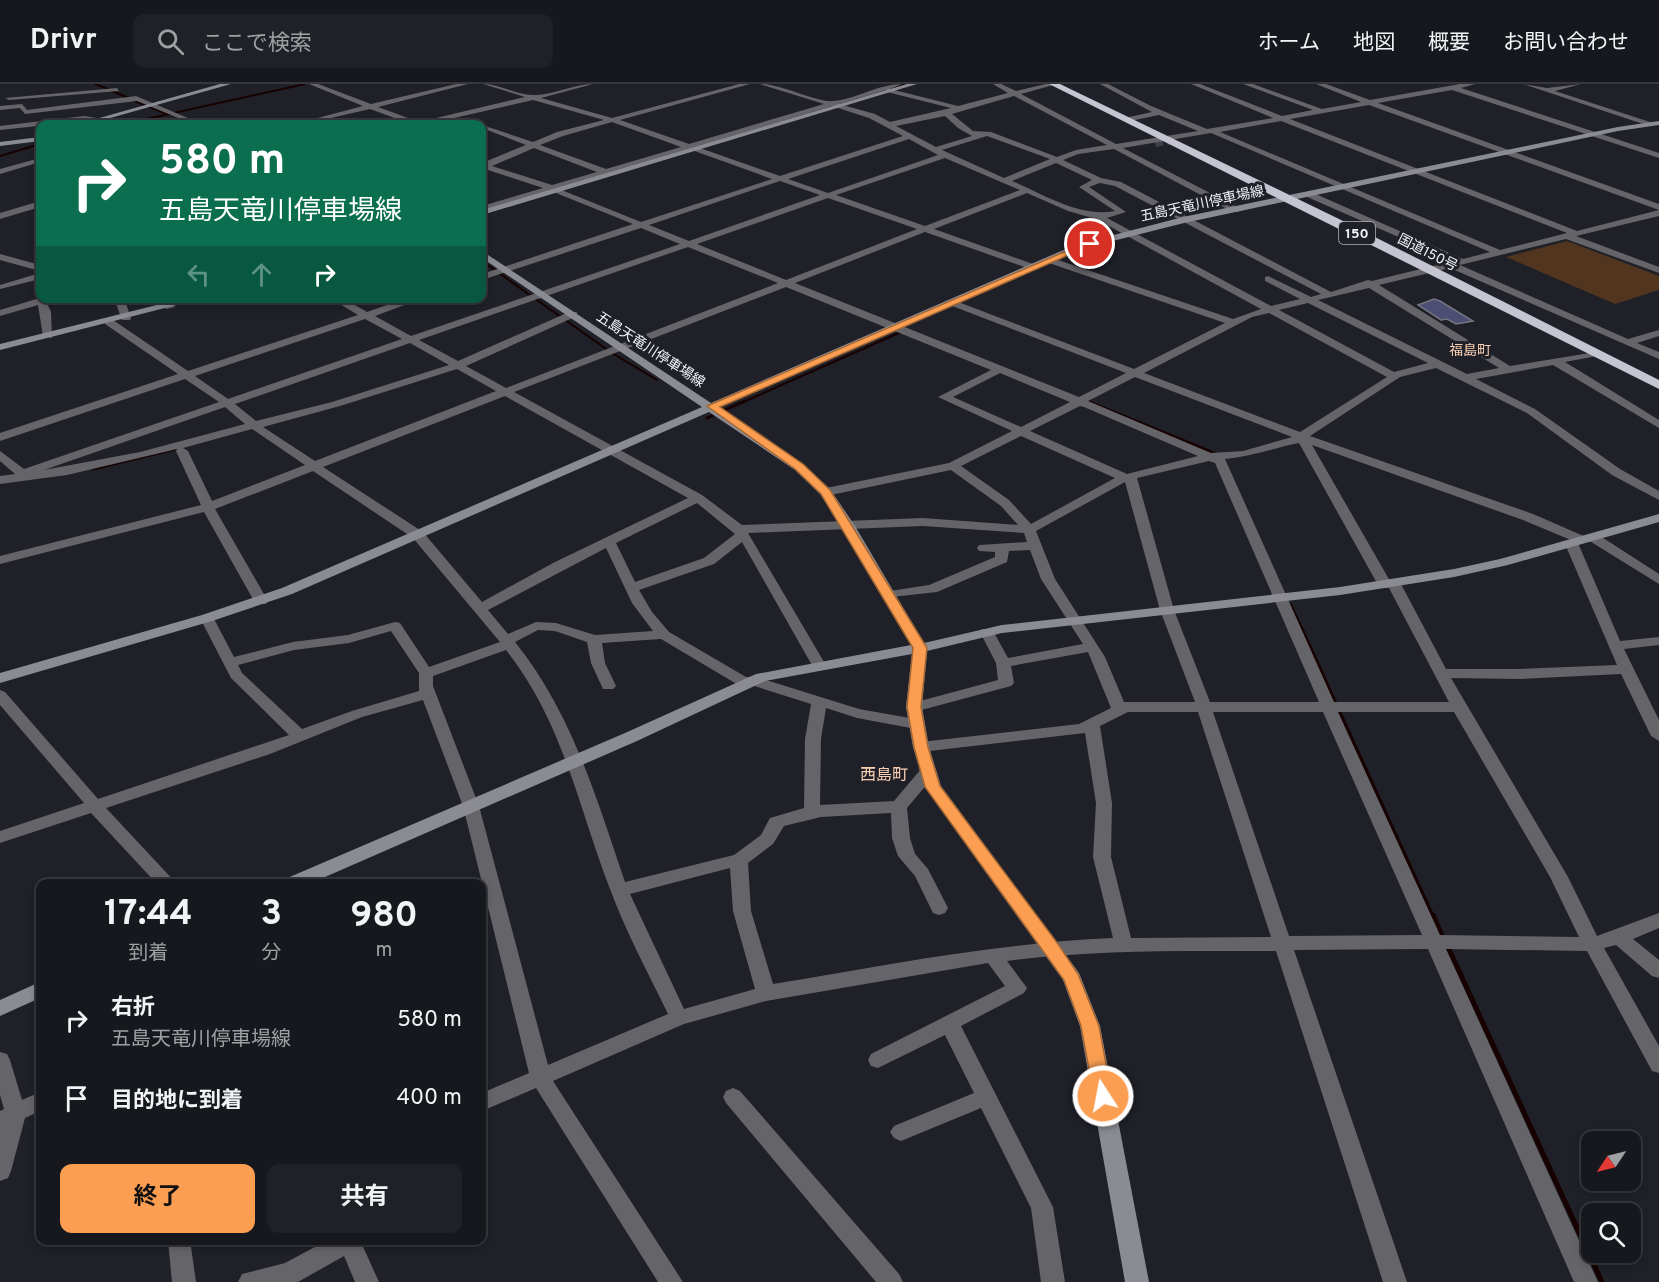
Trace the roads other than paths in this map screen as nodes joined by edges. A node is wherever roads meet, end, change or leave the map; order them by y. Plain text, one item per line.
1 (102, 84) edge
2 (225, 84) edge
3 (312, 84) edge
4 (465, 84) edge
5 (486, 84) edge
6 (590, 84) edge
7 (747, 84) edge
8 (763, 84) edge
9 (899, 84) edge
10 (914, 84) edge
11 (996, 84) edge
12 (1054, 84) edge
13 (1103, 84) edge
14 (1194, 84) edge
15 (1246, 84) edge
16 (1319, 84) edge
17 (1441, 84) edge
18 (1472, 84) edge
19 (1526, 84) edge
20 (1578, 84) edge
21 (1452, 87) junction
22 (117, 90) junction
23 (1546, 90) junction
24 (890, 91) junction
25 (1015, 94) junction
26 (0, 99) edge
27 (137, 99) junction
28 (532, 99) junction
29 (1369, 102) junction
30 (147, 105) junction
31 (835, 105) junction
32 (371, 107) junction
33 (0, 108) edge
34 (958, 108) junction
35 (1322, 111) junction
36 (1159, 113) junction
37 (947, 114) junction
38 (1282, 117) junction
39 (458, 118) junction
40 (1659, 118) edge
41 (99, 119) junction
42 (69, 120) edge
43 (96, 120) edge
44 (188, 120) edge
45 (315, 120) edge
46 (405, 120) edge
47 (446, 120) edge
48 (454, 120) edge
49 (464, 120) edge
50 (612, 120) junction
51 (1128, 120) junction
52 (1649, 123) edge
53 (36, 124) edge
54 (888, 125) junction
55 (23, 126) junction
56 (486, 127) edge
57 (0, 128) edge
58 (1210, 131) junction
59 (1592, 134) junction
60 (909, 136) junction
61 (980, 136) junction
62 (36, 139) edge
63 (27, 140) junction
64 (1166, 140) junction
65 (0, 144) edge
66 (534, 145) junction
67 (1117, 147) junction
68 (691, 148) junction
69 (935, 150) junction
70 (1507, 152) junction
71 (945, 155) junction
72 (1659, 156) edge
73 (1054, 160) junction
74 (36, 162) edge
75 (486, 165) edge
76 (486, 167) edge
77 (1417, 171) junction
78 (0, 172) edge
79 (607, 173) junction
80 (780, 179) junction
81 (1099, 180) junction
82 (1003, 181) junction
83 (1342, 187) junction
84 (553, 190) junction
85 (1027, 190) junction
86 (1308, 194) junction
87 (827, 196) junction
88 (1288, 199) junction
89 (36, 205) edge
90 (486, 207) edge
91 (1659, 207) edge
92 (1236, 210) junction
93 (486, 212) edge
94 (1659, 213) edge
95 (0, 216) edge
96 (1099, 217) junction
97 (1183, 220) junction
98 (641, 225) junction
99 (926, 230) junction
100 (1128, 233) junction
101 (1571, 234) junction
102 (689, 244) junction
103 (1498, 252) junction
104 (0, 257) edge
105 (486, 257) edge
106 (1049, 260) junction
107 (15, 262) junction
108 (1455, 263) junction
109 (0, 265) edge
110 (36, 265) edge
111 (1033, 267) junction
112 (505, 269) junction
113 (1428, 269) junction
114 (1659, 270) edge
115 (486, 276) edge
116 (36, 279) edge
117 (1268, 279) dead end
118 (786, 283) junction
119 (1368, 283) junction
120 (1327, 293) junction
121 (13, 294) edge
122 (542, 294) junction
123 (1308, 299) junction
124 (36, 300) edge
125 (950, 302) junction
126 (42, 303) edge
127 (120, 303) edge
128 (166, 303) edge
129 (344, 303) edge
130 (404, 303) edge
131 (1270, 309) junction
132 (0, 313) edge
133 (573, 314) junction
134 (366, 316) junction
135 (126, 318) junction
136 (109, 322) junction
137 (1232, 322) junction
138 (896, 327) junction
139 (1659, 333) edge
140 (48, 336) junction
141 (409, 340) junction
142 (1628, 342) junction
143 (0, 347) edge
144 (622, 347) junction
145 (1598, 353) junction
146 (1659, 356) edge
147 (1555, 361) junction
148 (1437, 364) junction
149 (456, 366) junction
150 (1001, 369) junction
151 (1509, 370) junction
152 (1134, 373) junction
153 (186, 375) junction
154 (1393, 376) junction
155 (1465, 378) junction
156 (1659, 385) edge
157 (503, 393) junction
158 (1079, 401) junction
159 (227, 403) junction
160 (712, 406) junction
161 (253, 425) junction
162 (1659, 425) edge
163 (1019, 432) junction
164 (0, 436) edge
165 (1302, 437) junction
166 (612, 450) junction
167 (182, 451) dead end
168 (0, 454) edge
169 (1214, 456) junction
170 (315, 466) junction
171 (953, 466) junction
172 (1124, 478) junction
173 (0, 480) edge
174 (826, 492) junction
175 (1659, 496) edge
176 (698, 498) junction
177 (208, 507) junction
178 (1659, 518) edge
179 (849, 526) junction
180 (1029, 530) junction
181 (741, 531) junction
182 (418, 536) junction
183 (1582, 540) junction
184 (609, 541) junction
185 (1035, 546) junction
186 (1002, 547) junction
187 (984, 548) dead end
188 (0, 560) edge
189 (1659, 580) edge
190 (1389, 584) junction
191 (632, 588) junction
192 (888, 595) junction
193 (1279, 597) junction
194 (261, 601) junction
195 (478, 610) junction
196 (1167, 610) junction
197 (207, 618) junction
198 (1073, 621) junction
199 (987, 632) junction
200 (664, 634) junction
201 (594, 639) junction
202 (1659, 641) edge
203 (508, 643) junction
204 (1615, 646) junction
205 (1091, 647) junction
206 (920, 648) junction
207 (230, 663) junction
208 (1003, 663) junction
209 (820, 667) junction
210 (1626, 669) junction
211 (426, 673) junction
212 (1442, 673) junction
213 (0, 678) edge
214 (748, 682) junction
215 (608, 686) dead end
216 (428, 693) junction
217 (0, 695) edge
218 (819, 703) junction
219 (914, 707) junction
220 (1204, 707) junction
221 (1459, 707) junction
222 (1328, 708) junction
223 (1119, 709) junction
224 (916, 724) junction
225 (1092, 726) junction
226 (300, 736) junction
227 (1659, 736) edge
228 (921, 747) junction
229 (576, 761) junction
230 (927, 773) junction
231 (95, 805) junction
232 (471, 806) junction
233 (899, 807) junction
234 (812, 814) junction
235 (0, 837) edge
236 (739, 860) junction
237 (163, 879) edge
238 (303, 879) edge
239 (484, 879) edge
240 (619, 890) junction
241 (488, 899) edge
242 (939, 908) dead end
243 (1659, 920) edge
244 (1619, 937) junction
245 (1444, 943) junction
246 (1282, 944) junction
247 (1592, 944) junction
248 (1124, 945) junction
249 (1052, 948) junction
250 (993, 956) junction
251 (1659, 971) edge
252 (36, 992) edge
253 (766, 993) junction
254 (0, 1008) edge
255 (679, 1018) junction
256 (949, 1023) junction
257 (0, 1060) edge
258 (878, 1060) dead end
259 (1659, 1065) edge
260 (540, 1075) junction
261 (733, 1097) dead end
262 (986, 1097) junction
263 (486, 1100) edge
264 (36, 1103) edge
265 (8, 1118) edge
266 (901, 1132) dead end
267 (0, 1170) edge
268 (179, 1245) edge
269 (342, 1245) edge
270 (351, 1245) edge
271 (288, 1278) edge
272 (183, 1282) edge
273 (250, 1282) edge
274 (368, 1282) edge
275 (671, 1282) edge
276 (891, 1282) edge
277 (1053, 1282) edge
278 (1137, 1282) edge
279 (1395, 1282) edge
280 (1586, 1282) edge

1 - 22 street
2 - 30 street
3 - 32 street
4 - 32 street
5 - 28 street
6 - 28 street
7 - 50 street
8 - 31 street
9 - 31 street
10 - 24 street
11 - 25 street
12 - 25 street
12 - 51 highway, 国道150号 / 150
13 - 36 street
14 - 38 street
15 - 35 street
16 - 29 street
17 - 21 street
18 - 21 street
19 - 23 street
20 - 23 street
21 - 29 street
21 - 59 street
22 - 26 street
22 - 27 street
23 - 52 street
24 - 31 street
24 - 34 street
25 - 34 street
25 - 67 street
27 - 30 street
27 - 33 street
28 - 39 street
28 - 50 street
29 - 35 street
29 - 70 street
30 - 41 street
30 - 44 street
31 - 54 street
31 - 68 street
32 - 45 street
32 - 46 street
34 - 37 street
35 - 38 street
36 - 51 street
36 - 58 street
37 - 54 street
37 - 61 street
38 - 58 street
38 - 77 street
39 - 47 street
39 - 48 street
39 - 49 street
40 - 52 street, 五島天竜川停車場線
41 - 42 street
41 - 43 street
50 - 66 street
50 - 68 street
51 - 64 highway, 国道150号 / 150
52 - 59 street, 五島天竜川停車場線
53 - 55 street
54 - 60 street
55 - 57 street
55 - 63 street
56 - 66 street
58 - 64 street
58 - 83 street
59 - 70 street, 五島天竜川停車場線
59 - 72 street
60 - 69 street
60 - 80 street
61 - 69 street
61 - 73 street
62 - 63 street
63 - 65 street
64 - 67 street
64 - 88 highway, 国道150号 / 150
66 - 75 street
66 - 79 street
67 - 73 street
67 - 92 street
68 - 79 street
68 - 80 street
69 - 71 street
70 - 77 street, 五島天竜川停車場線
70 - 91 street
71 - 82 street
71 - 87 street
73 - 81 street
73 - 82 street
74 - 78 street
76 - 84 street
77 - 83 street, 五島天竜川停車場線
77 - 101 street
79 - 84 street
80 - 87 street
80 - 98 street
81 - 96 street
81 - 97 street
82 - 85 street
83 - 86 street, 五島天竜川停車場線
83 - 103 street
84 - 90 street
84 - 93 street
84 - 98 street
85 - 96 street
85 - 99 street
86 - 88 street, 五島天竜川停車場線
86 - 108 street
87 - 99 street
87 - 102 street
88 - 92 street, 五島天竜川停車場線
88 - 113 highway, 国道150号 / 150
89 - 95 street
92 - 97 street, 五島天竜川停車場線
94 - 101 street
96 - 100 street
97 - 100 street, 五島天竜川停車場線
97 - 120 street
98 - 102 street
98 - 112 street
99 - 111 street
99 - 118 street
100 - 106 street, 五島天竜川停車場線
100 - 131 street
101 - 103 street
101 - 114 street
102 - 118 street
102 - 122 street
103 - 108 street
104 - 107 street
105 - 112 street, 五島天竜川停車場線
106 - 111 street, 五島天竜川停車場線
106 - 137 street
107 - 109 street
107 - 110 street
108 - 113 street
108 - 142 street
111 - 125 street, 五島天竜川停車場線
112 - 115 street
112 - 122 street, 五島天竜川停車場線
113 - 119 street
113 - 145 highway, 国道150号 / 150
116 - 121 street
117 - 123 street
118 - 138 street
118 - 144 street
119 - 120 street
119 - 151 street
120 - 123 street
121 - 124 street
121 - 132 street
122 - 133 street, 五島天竜川停車場線
122 - 141 street
123 - 131 street
123 - 148 street
125 - 138 street, 五島天竜川停車場線
125 - 152 street
126 - 140 street
127 - 135 street
128 - 135 street
129 - 134 street
130 - 134 street
131 - 137 street
131 - 154 street
133 - 144 street, 五島天竜川停車場線
133 - 149 street
134 - 141 street
134 - 153 street
135 - 136 street
136 - 140 street
136 - 153 street
137 - 152 street
138 - 150 street
138 - 160 street, 五島天竜川停車場線
139 - 142 street
140 - 143 street
141 - 149 street
141 - 159 street
142 - 146 street
144 - 157 street
144 - 160 street, 五島天竜川停車場線
145 - 147 street
145 - 156 highway, 国道150号 / 150
147 - 151 street
147 - 162 street
148 - 154 street
148 - 155 street
149 - 157 street
149 - 161 street
150 - 158 street
150 - 163 street
151 - 155 street
152 - 158 street
152 - 165 street
153 - 159 street
153 - 164 street
154 - 165 street
155 - 175 street
157 - 166 street
157 - 170 street
158 - 163 street
158 - 169 street
159 - 161 street
159 - 168 street
160 - 166 street
160 - 174 street
161 - 170 street
161 - 173 street
163 - 171 street
163 - 172 street
165 - 169 street
165 - 183 street
165 - 190 street
166 - 176 street
166 - 182 street
167 - 177 street
169 - 172 street
169 - 193 street
170 - 177 street
170 - 182 street
171 - 174 street
171 - 180 street
172 - 180 street
172 - 196 street
174 - 179 street
176 - 181 street
176 - 184 street
177 - 188 street
177 - 194 street
178 - 183 street
179 - 180 street
179 - 181 street
179 - 192 street
180 - 185 street
181 - 191 street
181 - 209 street
182 - 194 street
182 - 195 street
183 - 189 street
183 - 190 street
183 - 204 street
184 - 191 street
184 - 195 street
185 - 186 street
185 - 198 street
186 - 187 street
186 - 192 street
190 - 193 street
190 - 212 street
191 - 200 street
192 - 206 street
193 - 196 street
193 - 222 street
194 - 197 street
195 - 203 street
196 - 198 street
196 - 220 street
197 - 207 street
197 - 213 street
198 - 199 street
198 - 205 street
199 - 206 street
199 - 208 street
200 - 201 street
200 - 214 street
201 - 203 street
201 - 215 street
202 - 204 street
203 - 211 street
203 - 229 street
204 - 210 street
205 - 208 street
205 - 223 street
206 - 209 street
206 - 219 street
207 - 211 street
207 - 226 street
208 - 219 street
209 - 214 street
210 - 212 street
210 - 227 street
211 - 216 street
212 - 221 street
214 - 218 street
214 - 229 street
216 - 226 street
216 - 232 street
217 - 231 street
218 - 224 street
218 - 234 street
219 - 224 street
220 - 222 street
220 - 223 street
220 - 246 street
221 - 222 street
221 - 247 street
222 - 245 street
223 - 225 street
224 - 228 street
225 - 228 street
225 - 248 street
226 - 231 street
228 - 230 street
229 - 232 street
229 - 240 street
230 - 233 street
230 - 249 street
231 - 235 street
231 - 237 street
232 - 238 street
232 - 239 street
233 - 234 street
233 - 242 street
234 - 236 street
236 - 240 street
236 - 253 street
240 - 255 street
241 - 260 street
243 - 244 street
244 - 247 street
244 - 251 street
245 - 246 street
245 - 247 street
245 - 280 street
246 - 248 street
246 - 279 street
247 - 259 street
248 - 249 street
249 - 250 street
249 - 278 street
250 - 253 street
250 - 256 street
252 - 254 street
253 - 255 street
255 - 260 street
256 - 258 street
256 - 262 street
257 - 265 street
260 - 263 street
260 - 275 street
261 - 276 street
262 - 266 street
262 - 277 street
264 - 265 street
265 - 267 street
268 - 272 street
269 - 271 street
270 - 274 street
271 - 273 street

